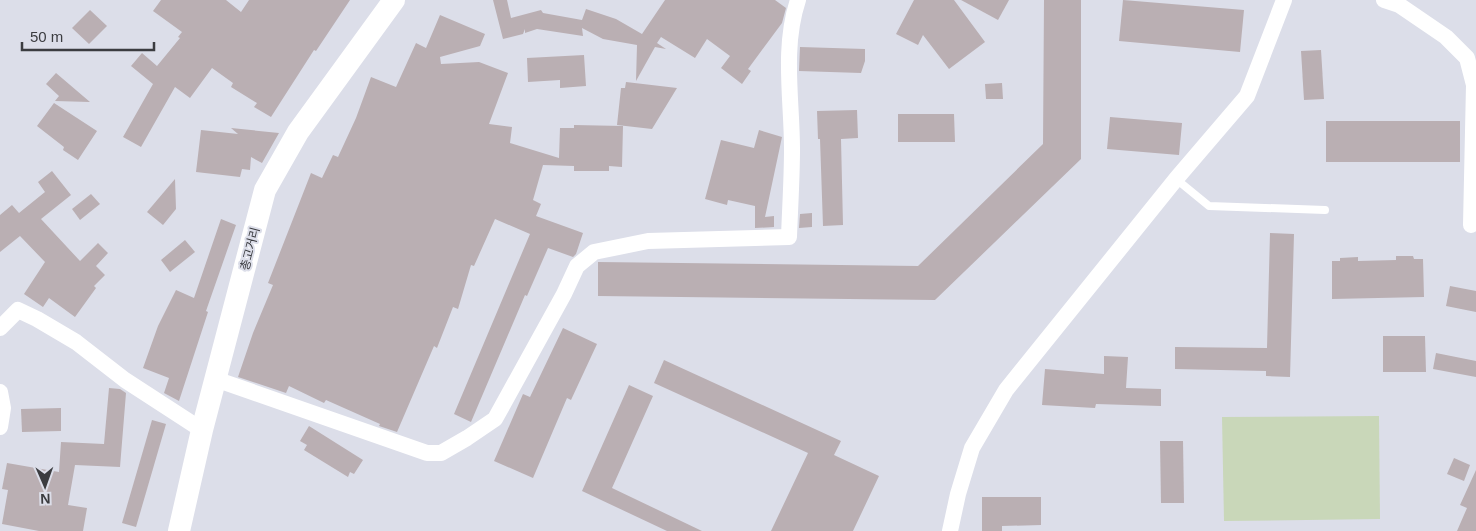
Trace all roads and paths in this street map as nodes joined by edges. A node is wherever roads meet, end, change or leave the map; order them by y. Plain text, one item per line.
1 (394, 0) edge
2 (798, 0) edge
3 (1284, 0) edge
4 (1384, 0) edge
5 (1176, 179) junction
6 (1325, 210) dead end
7 (1470, 225) dead end
8 (0, 328) edge
9 (215, 379) junction
10 (0, 392) edge
11 (0, 427) edge
12 (202, 430) junction
13 (179, 531) edge
14 (950, 531) edge

1 - 9 street, 총고거리
2 - 9 street
3 - 5 street
4 - 7 street
5 - 6 lane
5 - 14 street
8 - 12 street
9 - 12 street, 총고거리
10 - 11 street
12 - 13 street, 총고거리

